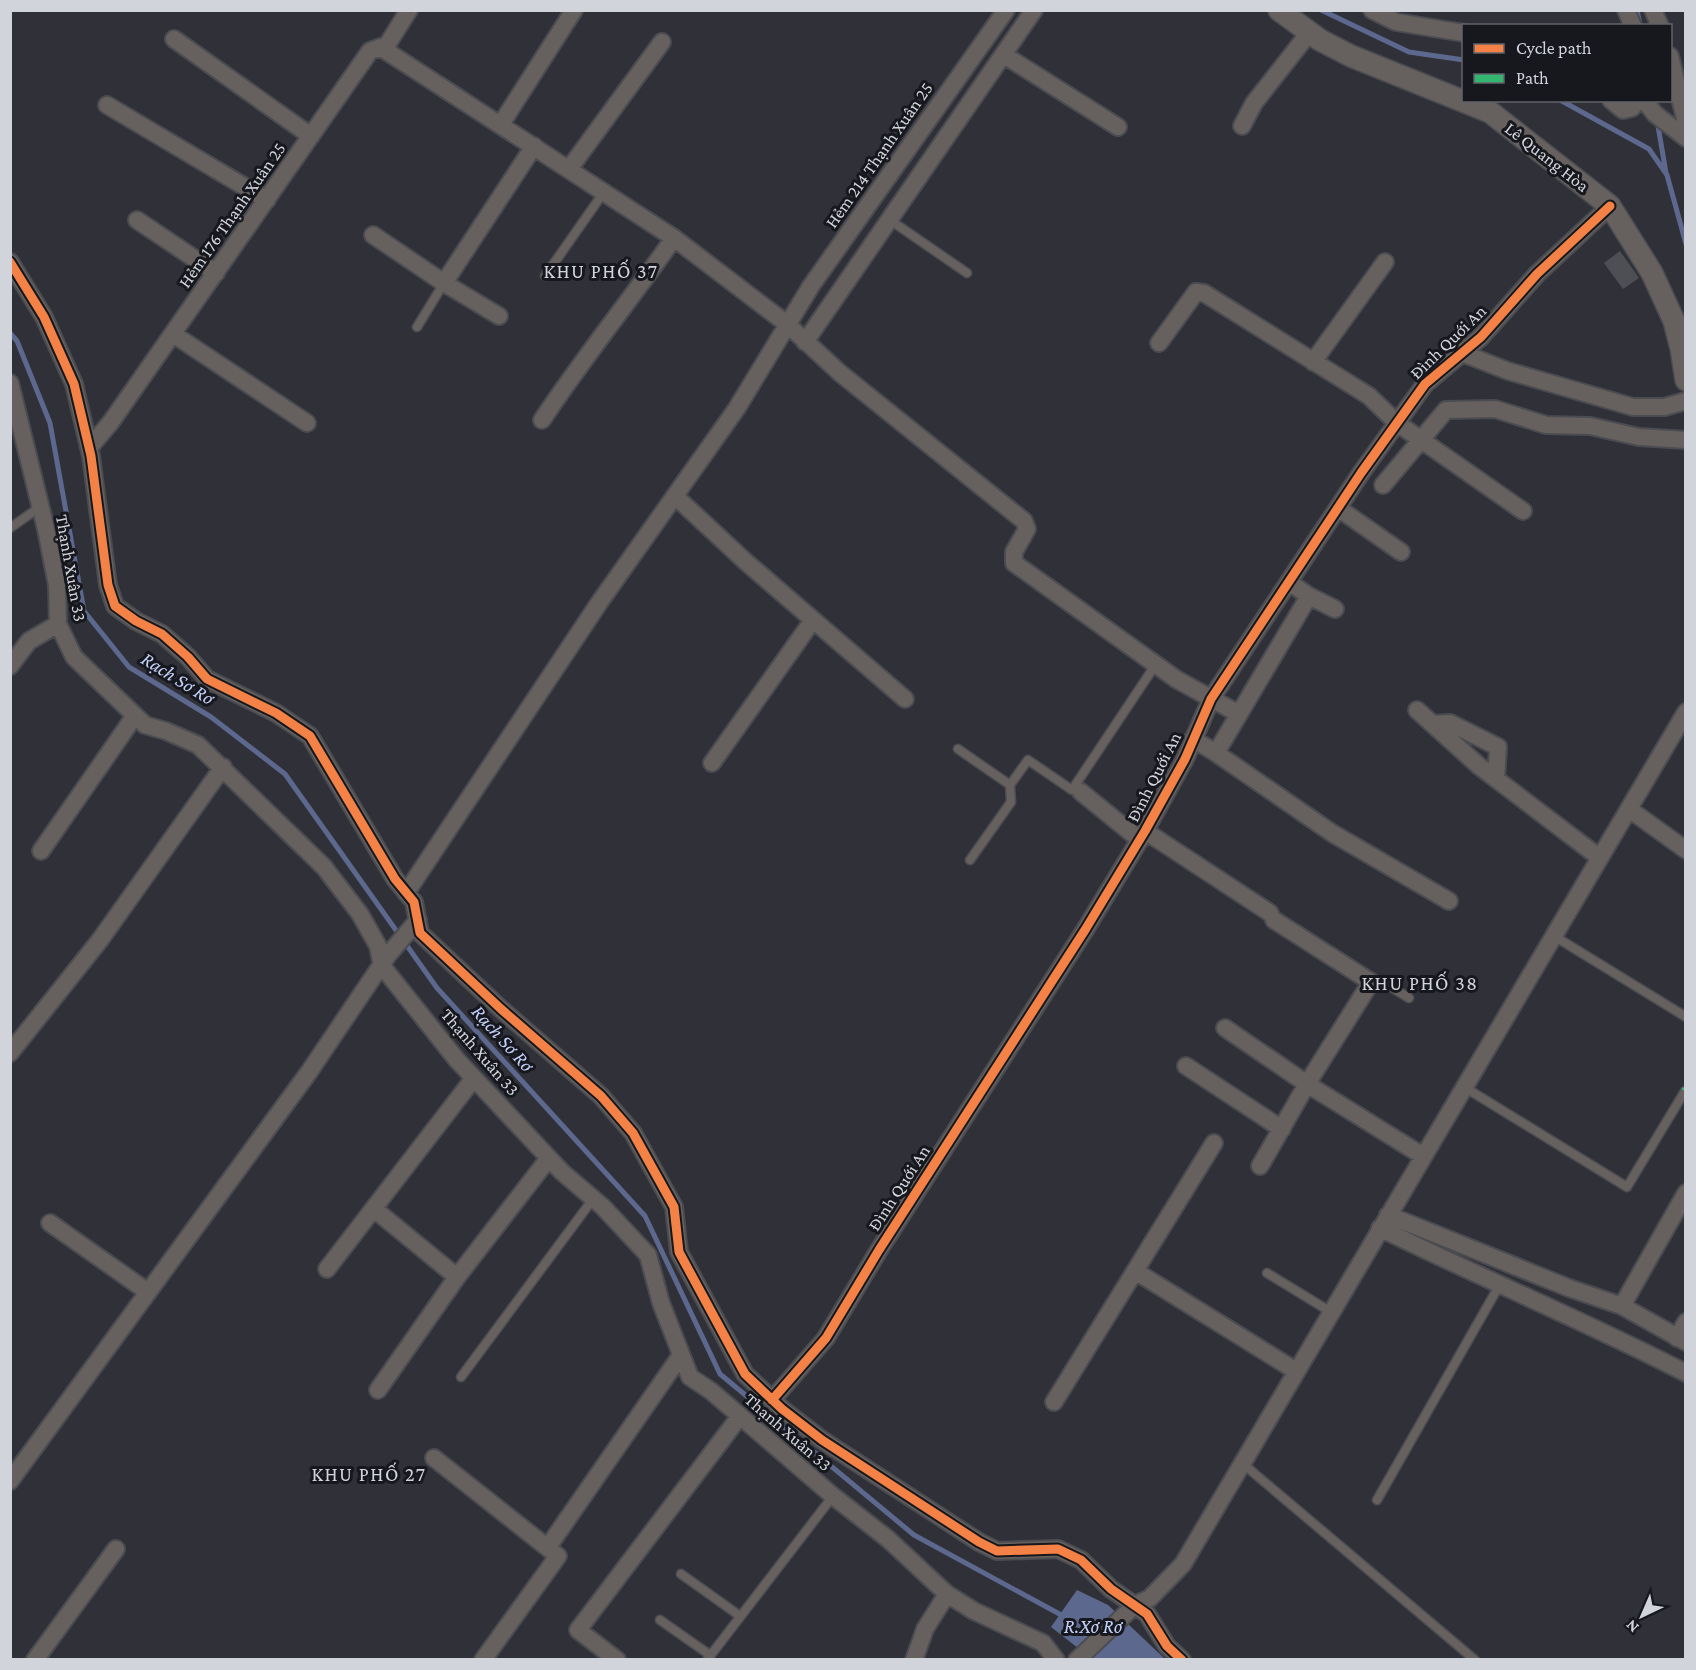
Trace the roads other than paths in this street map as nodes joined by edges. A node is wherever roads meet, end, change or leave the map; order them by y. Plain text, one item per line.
1 (409, 10) edge
2 (574, 10) edge
3 (1006, 10) edge
4 (1034, 10) edge
5 (1279, 10) edge
6 (1372, 10) edge
7 (1653, 10) edge
8 (1659, 24) edge
9 (1309, 33) junction
10 (1462, 33) edge
11 (174, 39) dead end
12 (662, 42) dead end
13 (380, 47) junction
14 (1005, 55) junction
15 (1672, 61) edge
16 (1462, 100) edge
17 (1466, 102) edge
18 (1613, 102) edge
19 (1636, 102) edge
20 (107, 105) dead end
21 (1649, 107) edge
22 (501, 124) junction
23 (1242, 126) dead end
24 (1118, 127) dead end
25 (1685, 131) edge
26 (311, 136) junction
27 (534, 146) junction
28 (569, 169) junction
29 (604, 192) junction
30 (267, 200) junction
31 (1610, 206) junction
32 (137, 220) dead end
33 (890, 220) junction
34 (373, 235) dead end
35 (674, 238) junction
36 (10, 262) edge
37 (1385, 262) dead end
38 (216, 273) junction
39 (967, 273) dead end
40 (545, 276) dead end
41 (444, 283) junction
42 (1680, 314) edge
43 (499, 316) dead end
44 (787, 324) junction
45 (417, 327) dead end
46 (173, 334) junction
47 (805, 342) junction
48 (1159, 343) dead end
49 (1684, 346) edge
50 (1462, 353) junction
51 (1313, 362) junction
52 (1686, 380) edge
53 (10, 383) edge
54 (1686, 401) edge
55 (542, 420) dead end
56 (308, 423) dead end
57 (1396, 423) junction
58 (1421, 440) junction
59 (1686, 440) edge
60 (89, 448) junction
61 (1383, 485) dead end
62 (675, 496) junction
63 (40, 507) junction
64 (1338, 508) junction
65 (1522, 511) dead end
66 (10, 528) edge
67 (1401, 552) dead end
68 (1289, 582) junction
69 (1309, 596) junction
70 (1335, 609) dead end
71 (813, 620) junction
72 (57, 624) junction
73 (1156, 664) junction
74 (10, 666) edge
75 (905, 699) dead end
76 (1211, 699) junction
77 (1417, 710) dead end
78 (1686, 712) edge
79 (1239, 714) junction
80 (134, 717) junction
81 (1433, 724) junction
82 (1193, 739) junction
83 (958, 749) dead end
84 (1216, 753) junction
85 (712, 763) dead end
86 (223, 767) junction
87 (1496, 779) junction
88 (1010, 785) junction
89 (1081, 792) dead end
90 (1629, 809) junction
91 (1143, 835) junction
92 (1686, 850) edge
93 (41, 851) dead end
94 (1600, 858) junction
95 (970, 860) dead end
96 (406, 893) junction
97 (1449, 901) dead end
98 (414, 923) junction
99 (1554, 936) junction
100 (385, 960) junction
101 (1371, 982) junction
102 (1409, 998) dead end
103 (1686, 1017) edge
104 (1225, 1028) dead end
105 (10, 1053) edge
106 (1186, 1066) dead end
107 (474, 1078) junction
108 (1307, 1084) junction
109 (1464, 1088) junction
110 (1684, 1091) edge
111 (1282, 1128) junction
112 (1214, 1143) dead end
113 (1423, 1156) junction
114 (549, 1158) junction
115 (1260, 1166) dead end
116 (1686, 1193) edge
117 (593, 1199) junction
118 (374, 1209) junction
119 (1384, 1221) junction
120 (50, 1223) dead end
121 (327, 1269) dead end
122 (1135, 1271) junction
123 (1267, 1273) dead end
124 (457, 1277) junction
125 (1499, 1286) junction
126 (148, 1292) junction
127 (1622, 1306) junction
128 (1330, 1312) junction
129 (1686, 1322) edge
130 (1681, 1340) edge
131 (681, 1354) junction
132 (1296, 1371) junction
133 (1686, 1373) edge
134 (461, 1377) dead end
135 (378, 1390) dead end
136 (772, 1400) junction
137 (1054, 1402) dead end
138 (740, 1416) junction
139 (434, 1458) dead end
140 (1242, 1463) junction
141 (10, 1481) edge
142 (833, 1496) junction
143 (1377, 1500) dead end
144 (548, 1547) junction
145 (116, 1548) dead end
146 (681, 1574) dead end
147 (947, 1594) junction
148 (1131, 1609) junction
149 (741, 1616) junction
150 (660, 1620) dead end
151 (709, 1657) edge
152 (35, 1659) edge
153 (483, 1659) edge
154 (617, 1659) edge
155 (914, 1659) edge
156 (1056, 1659) edge
157 (1078, 1659) edge
158 (1182, 1659) edge
159 (1475, 1659) edge

1 - 13 street, Hẻm 176 Thạnh Xuân 25
2 - 22 street
3 - 44 street, Hẻm 214 Thạnh Xuân 25
4 - 14 street
5 - 9 street, Lê Quang Hòa
6 - 10 street
7 - 8 street
9 - 16 street, Lê Quang Hòa
9 - 23 street
11 - 26 street
12 - 28 street
13 - 22 street
13 - 26 street, Hẻm 176 Thạnh Xuân 25
14 - 24 street
14 - 33 street
15 - 25 street
17 - 31 street, Lê Quang Hòa
18 - 19 street
20 - 30 street
21 - 25 street
22 - 27 street
26 - 30 street, Hẻm 176 Thạnh Xuân 25
27 - 28 street
27 - 41 street
28 - 29 street
29 - 35 street
29 - 40 lane
30 - 38 street, Hẻm 176 Thạnh Xuân 25
31 - 42 street, Lê Quang Hòa
31 - 50 street, Đình Quới An
32 - 38 street
33 - 39 lane
33 - 47 street
34 - 41 street
35 - 44 street
35 - 55 street
36 - 60 street
37 - 51 street
38 - 46 street, Hẻm 176 Thạnh Xuân 25
41 - 43 street
41 - 45 lane
42 - 49 street, Lê Quang Hòa
44 - 47 street
44 - 62 street, Hẻm 214 Thạnh Xuân 25
46 - 56 street
46 - 60 street, Hẻm 176 Thạnh Xuân 25
47 - 73 street
48 - 51 street
49 - 52 street, Lê Quang Hòa
50 - 54 street
50 - 57 street, Đình Quới An
51 - 57 street
53 - 63 street, Thạnh Xuân 33
57 - 58 street
57 - 64 street, Đình Quới An
58 - 59 street
58 - 61 street
58 - 65 street
60 - 96 street
62 - 71 street
62 - 96 street, Hẻm 214 Thạnh Xuân 25
63 - 66 lane
63 - 72 street, Thạnh Xuân 33
64 - 67 street
64 - 68 street, Đình Quới An
68 - 69 street
68 - 76 street, Đình Quới An
69 - 70 street
69 - 79 street
71 - 75 street
71 - 85 street
72 - 74 street
72 - 80 street, Thạnh Xuân 33
73 - 76 street
73 - 88 lane
76 - 79 street
76 - 82 street, Đình Quới An
77 - 81 street
78 - 90 street
79 - 84 street
80 - 86 street, Thạnh Xuân 33
80 - 93 street
81 - 87 street
81 - 87 street
82 - 84 street
82 - 91 street, Đình Quới An
83 - 88 lane
84 - 97 street
86 - 100 street, Thạnh Xuân 33
86 - 105 street
87 - 94 street
88 - 95 lane
89 - 91 street
90 - 92 street
90 - 94 street
91 - 101 street
91 - 136 street, Đình Quới An
94 - 99 street
96 - 98 street
98 - 100 street
98 - 136 street
99 - 103 lane
99 - 109 street
100 - 107 street, Thạnh Xuân 33
100 - 126 street
101 - 102 lane
101 - 108 street
104 - 108 street
106 - 111 street
107 - 114 street, Thạnh Xuân 33
107 - 118 street
108 - 111 street
108 - 113 street
109 - 110 lane
109 - 113 street
111 - 115 street
112 - 122 street
113 - 119 street
114 - 117 street, Thạnh Xuân 33
114 - 124 street
116 - 127 street
117 - 131 street, Thạnh Xuân 33
117 - 134 lane
118 - 121 street
118 - 124 street
119 - 125 street
119 - 127 street
119 - 128 street
120 - 126 street
122 - 132 street
122 - 137 street
123 - 128 lane
124 - 135 street
125 - 133 street
125 - 143 lane
126 - 141 street
127 - 130 street
128 - 132 street
129 - 130 street
131 - 138 street, Thạnh Xuân 33
131 - 144 street
132 - 140 street
136 - 148 street
138 - 142 street, Thạnh Xuân 33
138 - 154 street
139 - 144 street
140 - 148 street
140 - 159 lane
142 - 147 street, Thạnh Xuân 33
142 - 149 lane
144 - 153 street
145 - 152 street
146 - 149 lane
147 - 155 street
147 - 156 street, Thạnh Xuân 33
148 - 157 street
148 - 158 street
149 - 151 lane
150 - 151 lane

